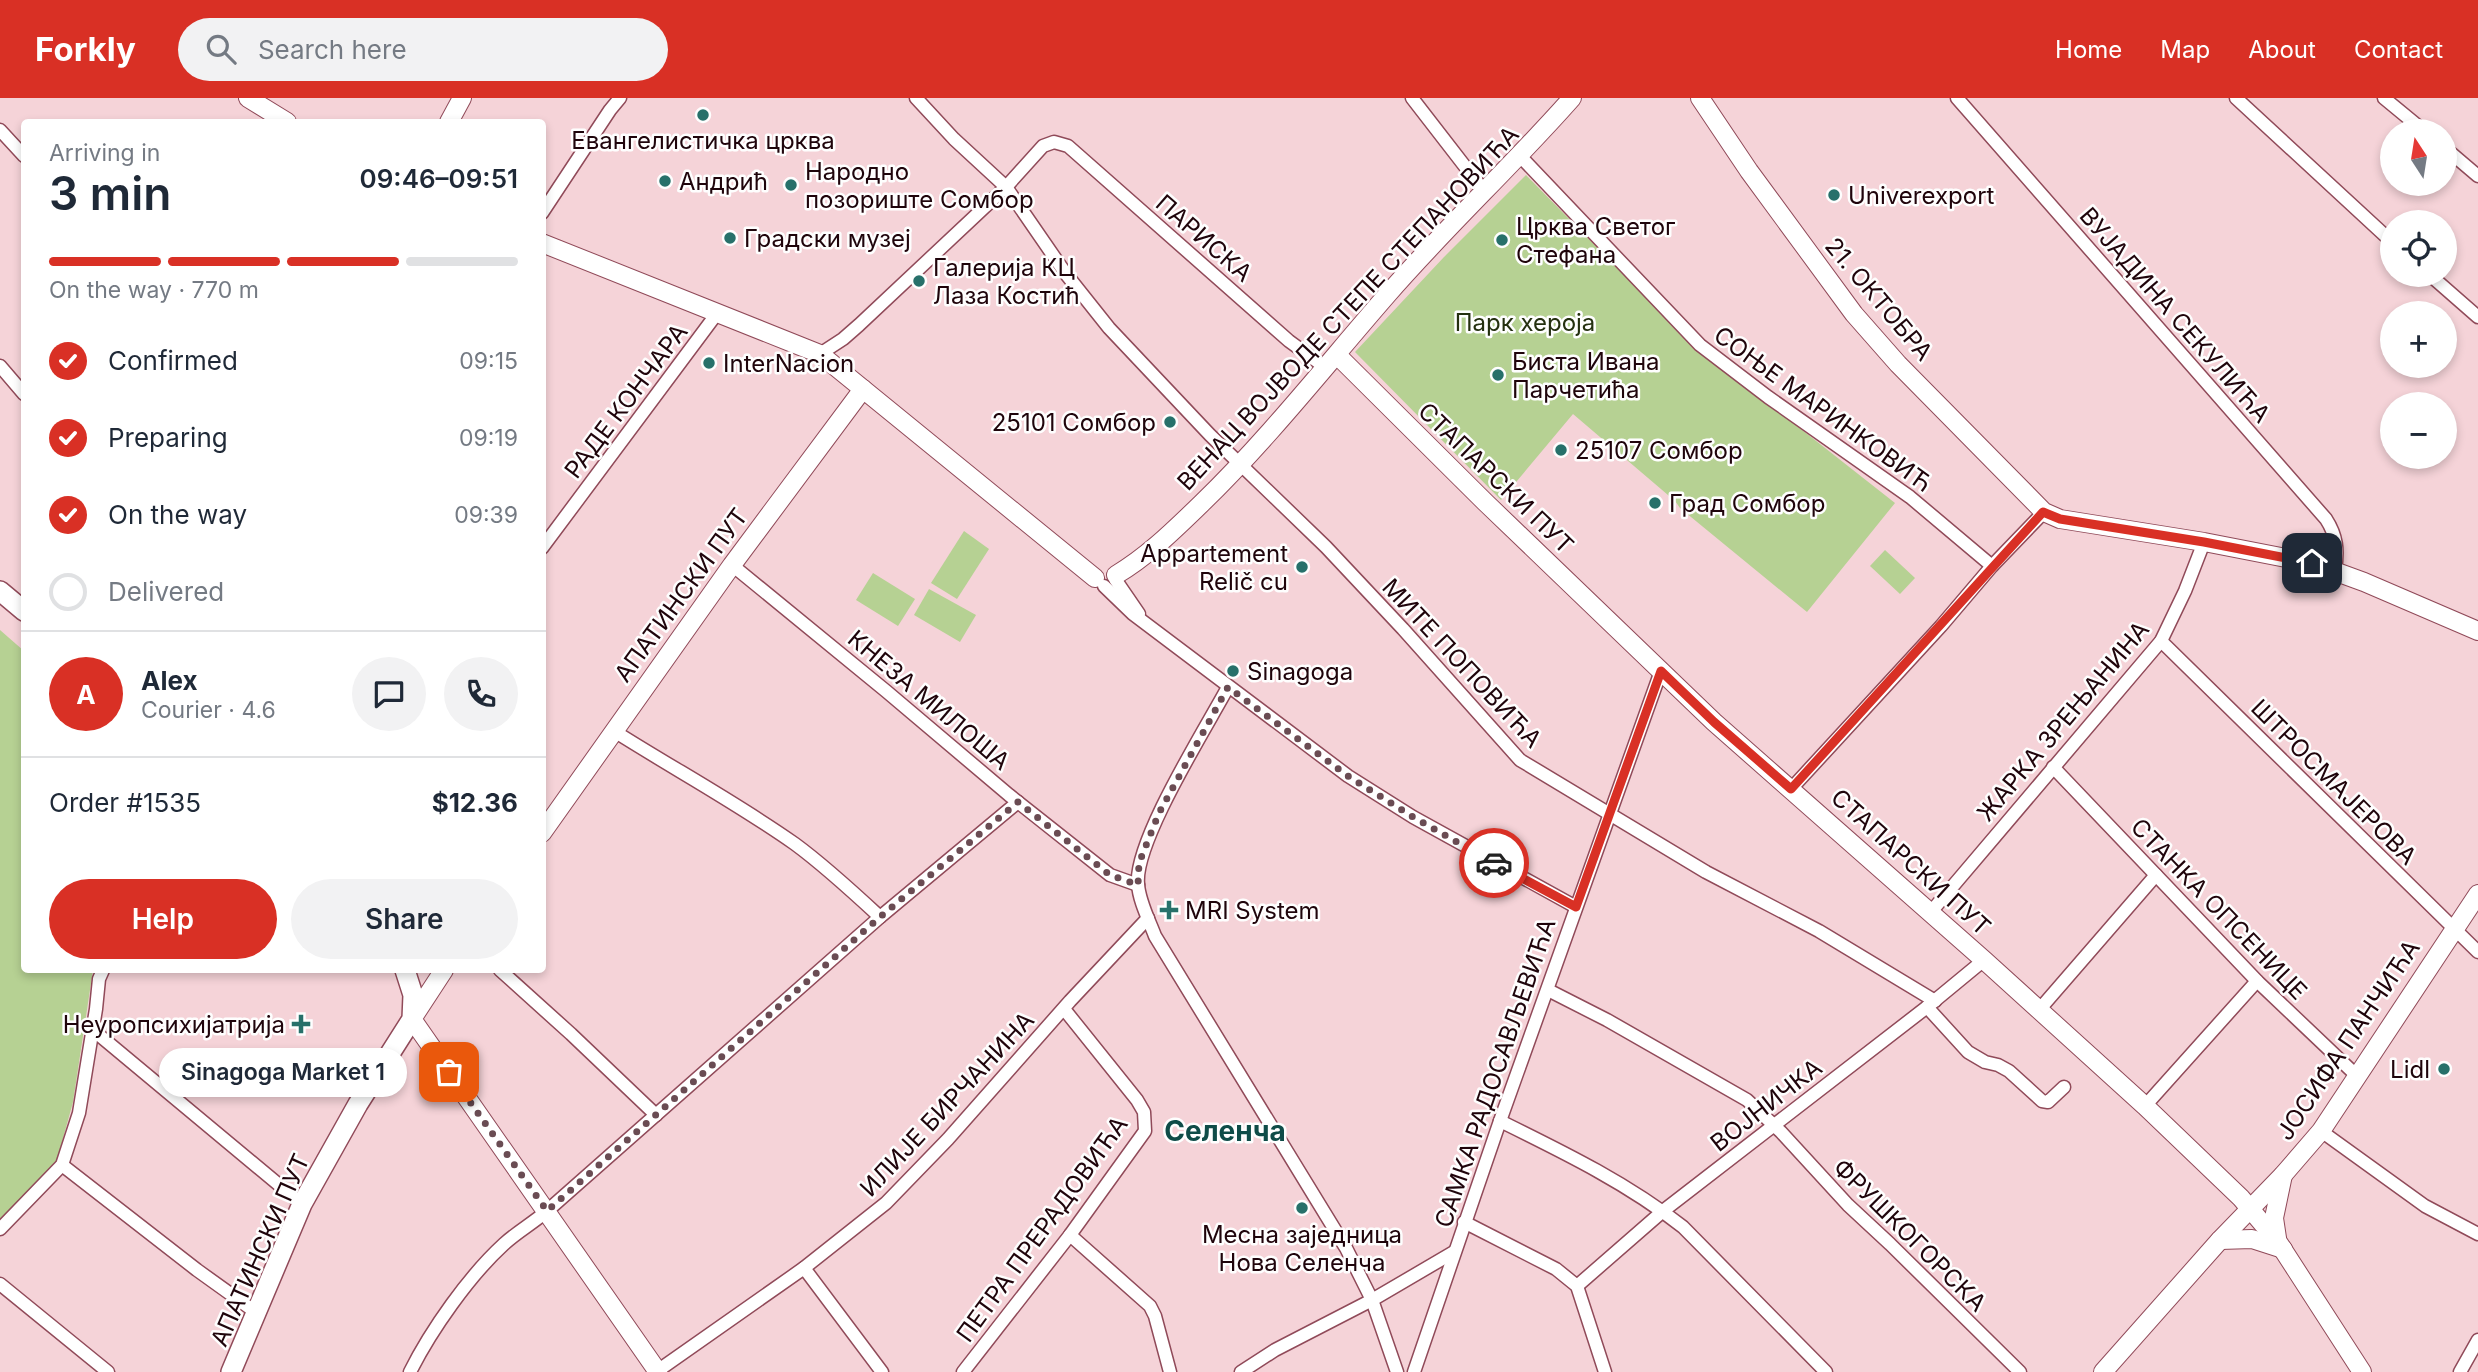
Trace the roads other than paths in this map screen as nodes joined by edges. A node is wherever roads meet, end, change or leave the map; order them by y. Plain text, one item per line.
1 (248, 98) edge
2 (462, 98) edge
3 (620, 98) edge
4 (1412, 98) edge
5 (1572, 98) edge
6 (1700, 98) edge
7 (1957, 98) edge
8 (2236, 98) edge
9 (2384, 98) edge
10 (922, 100) edge
11 (282, 119) edge
12 (451, 119) edge
13 (2409, 119) edge
14 (0, 130) edge
15 (21, 153) edge
16 (1520, 156) junction
17 (2457, 158) edge
18 (2478, 176) edge
19 (1006, 187) junction
20 (1484, 191) junction
21 (546, 207) edge
22 (2380, 231) edge
23 (546, 245) edge
24 (2444, 287) edge
25 (718, 312) junction
26 (2478, 317) edge
27 (820, 354) junction
28 (1331, 362) junction
29 (0, 366) edge
30 (863, 389) junction
31 (21, 390) edge
32 (1240, 465) junction
33 (2043, 512) junction
34 (2204, 542) junction
35 (546, 543) edge
36 (732, 565) junction
37 (1992, 566) junction
38 (2335, 570) junction
39 (1106, 575) junction
40 (0, 591) edge
41 (21, 608) edge
42 (2478, 631) edge
43 (2161, 641) junction
44 (1661, 671) junction
45 (1228, 687) junction
46 (614, 731) junction
47 (2053, 767) junction
48 (1791, 789) junction
49 (1018, 802) junction
50 (1610, 813) junction
51 (546, 827) edge
52 (2156, 875) junction
53 (1138, 885) junction
54 (2478, 894) edge
55 (1576, 907) junction
56 (1930, 913) junction
57 (880, 917) junction
58 (1148, 918) junction
59 (2454, 929) junction
60 (2478, 952) edge
61 (1984, 960) junction
62 (102, 973) edge
63 (406, 973) edge
64 (442, 973) edge
65 (503, 973) edge
66 (2257, 981) junction
67 (1548, 990) junction
68 (1931, 1004) junction
69 (1064, 1009) junction
70 (2039, 1010) junction
71 (412, 1018) junction
72 (93, 1030) junction
73 (2357, 1076) junction
74 (2064, 1087) dead end
75 (2145, 1107) junction
76 (656, 1115) junction
77 (1500, 1121) junction
78 (1774, 1124) junction
79 (2321, 1131) junction
80 (62, 1165) junction
81 (2283, 1175) junction
82 (302, 1204) junction
83 (2251, 1207) junction
84 (547, 1211) junction
85 (1663, 1211) junction
86 (1464, 1222) junction
87 (0, 1229) edge
88 (2478, 1234) edge
89 (1070, 1235) junction
90 (2220, 1240) junction
91 (2281, 1246) junction
92 (1454, 1252) junction
93 (804, 1268) junction
94 (0, 1284) edge
95 (1577, 1286) junction
96 (1372, 1300) junction
97 (257, 1313) junction
98 (2478, 1340) edge
99 (108, 1372) edge
100 (232, 1372) edge
101 (410, 1372) edge
102 (657, 1372) edge
103 (881, 1372) edge
104 (964, 1372) edge
105 (1170, 1372) edge
106 (1241, 1372) edge
107 (1397, 1372) edge
108 (1414, 1372) edge
109 (1605, 1372) edge
110 (1826, 1372) edge
111 (2020, 1372) edge
112 (2103, 1372) edge
113 (2362, 1372) edge
114 (2460, 1372) edge

1 - 11 main road
2 - 12 main road
3 - 21 street
4 - 20 street
5 - 16 main road, ВЕНАЦ ВОЈВОДЕ СТЕПЕ СТЕПАНОВИЋА
6 - 33 main road, 21. ОКТОБРА
7 - 38 street, ВУЈАДИНА СЕКУЛИЋА
8 - 22 street
9 - 13 street
10 - 19 street, МИТЕ ПОПОВИЋА
14 - 15 street
16 - 20 main road, ВЕНАЦ ВОЈВОДЕ СТЕПЕ СТЕПАНОВИЋА
16 - 37 street, СОЊЕ МАРИНКОВИЋ
17 - 18 street
19 - 27 street
19 - 28 street, ПАРИСКА
19 - 32 street, МИТЕ ПОПОВИЋА
20 - 28 main road, ВЕНАЦ ВОЈВОДЕ СТЕПЕ СТЕПАНОВИЋА
23 - 25 main road
24 - 26 street
25 - 27 main road
25 - 35 street, РАДЕ КОНЧАРА
27 - 30 main road
28 - 32 main road, ВЕНАЦ ВОЈВОДЕ СТЕПЕ СТЕПАНОВИЋА
28 - 44 main road, СТАПАРСКИ ПУТ
29 - 31 street
30 - 36 main road, АПАТИНСКИ ПУТ
30 - 39 main road
32 - 39 main road, ВЕНАЦ ВОЈВОДЕ СТЕПЕ СТЕПАНОВИЋА
32 - 50 street, МИТЕ ПОПОВИЋА
33 - 34 main road
33 - 37 street
34 - 38 main road
34 - 43 street, ЖАРКА ЗРЕЊАНИНА
36 - 46 main road, АПАТИНСКИ ПУТ
36 - 49 street, КНЕЗА МИЛОША
37 - 48 street
38 - 42 main road
39 - 45 street
40 - 41 main road
43 - 47 street, ЖАРКА ЗРЕЊАНИНА
43 - 59 street, ШТРОСМАЈЕРОВА
44 - 48 main road, СТАПАРСКИ ПУТ
44 - 50 street, САМКА РАДОСАВЉЕВИЋА
45 - 53 street
45 - 55 street
46 - 51 main road, АПАТИНСКИ ПУТ
46 - 57 street
47 - 52 street, СТАНКА ОПСЕНИЦЕ
47 - 56 street, ЖАРКА ЗРЕЊАНИНА
48 - 56 main road, СТАПАРСКИ ПУТ
49 - 53 street, КНЕЗА МИЛОША
49 - 57 street
50 - 55 street, САМКА РАДОСАВЉЕВИЋА
50 - 68 street, МИТЕ ПОПОВИЋА
52 - 66 street, СТАНКА ОПСЕНИЦЕ
52 - 70 street
53 - 58 street
54 - 59 main road, ЈОСИФА ПАНЧИЋА
55 - 67 street, САМКА РАДОСАВЉЕВИЋА
56 - 61 main road, СТАПАРСКИ ПУТ
57 - 76 street
58 - 69 street, ИЛИЈЕ БИРЧАНИНА
58 - 96 street
59 - 60 street, ШТРОСМАЈЕРОВА
59 - 73 main road, ЈОСИФА ПАНЧИЋА
61 - 68 street, ВОЈНИЧКА
61 - 70 main road, СТАПАРСКИ ПУТ
62 - 72 street
63 - 71 main road
64 - 71 main road, АПАТИНСКИ ПУТ
65 - 76 street
66 - 73 street, СТАНКА ОПСЕНИЦЕ
66 - 75 street
67 - 77 street, САМКА РАДОСАВЉЕВИЋА
67 - 78 street, ФРУШКОГОРСКА
68 - 74 street, МИТЕ ПОПОВИЋА
68 - 78 street, ВОЈНИЧКА
69 - 89 street, ПЕТРА ПРЕРАДОВИЋА
69 - 93 street, ИЛИЈЕ БИРЧАНИНА
70 - 75 main road, СТАПАРСКИ ПУТ
71 - 82 main road, АПАТИНСКИ ПУТ
71 - 84 main road
72 - 80 street
72 - 82 street
73 - 79 main road, ЈОСИФА ПАНЧИЋА
75 - 83 main road, СТАПАРСКИ ПУТ
76 - 84 street
77 - 85 street
77 - 86 street, САМКА РАДОСАВЉЕВИЋА
78 - 85 street, ВОЈНИЧКА
78 - 111 street, ФРУШКОГОРСКА
79 - 81 main road, ЈОСИФА ПАНЧИЋА
79 - 88 street
80 - 87 street
80 - 97 street
81 - 83 main road, ЈОСИФА ПАНЧИЋА
81 - 91 main road
82 - 97 main road, АПАТИНСКИ ПУТ
83 - 90 main road, ЈОСИФА ПАНЧИЋА
83 - 91 main road, СТАПАРСКИ ПУТ
84 - 101 street
84 - 102 main road
85 - 95 street, ВОЈНИЧКА
85 - 110 street
86 - 92 street, САМКА РАДОСАВЉЕВИЋА
86 - 95 street
89 - 104 street, ПЕТРА ПРЕРАДОВИЋА
89 - 105 street
90 - 91 main road
90 - 112 main road, ЈОСИФА ПАНЧИЋА
91 - 113 main road, СТАПАРСКИ ПУТ
92 - 96 street, САМКА РАДОСАВЉЕВИЋА
92 - 108 street, САМКА РАДОСАВЉЕВИЋА
93 - 102 street, ИЛИЈЕ БИРЧАНИНА
93 - 103 street
94 - 99 street
95 - 109 street
96 - 106 street, САМКА РАДОСАВЉЕВИЋА
96 - 107 street
97 - 100 main road, АПАТИНСКИ ПУТ
98 - 114 street

